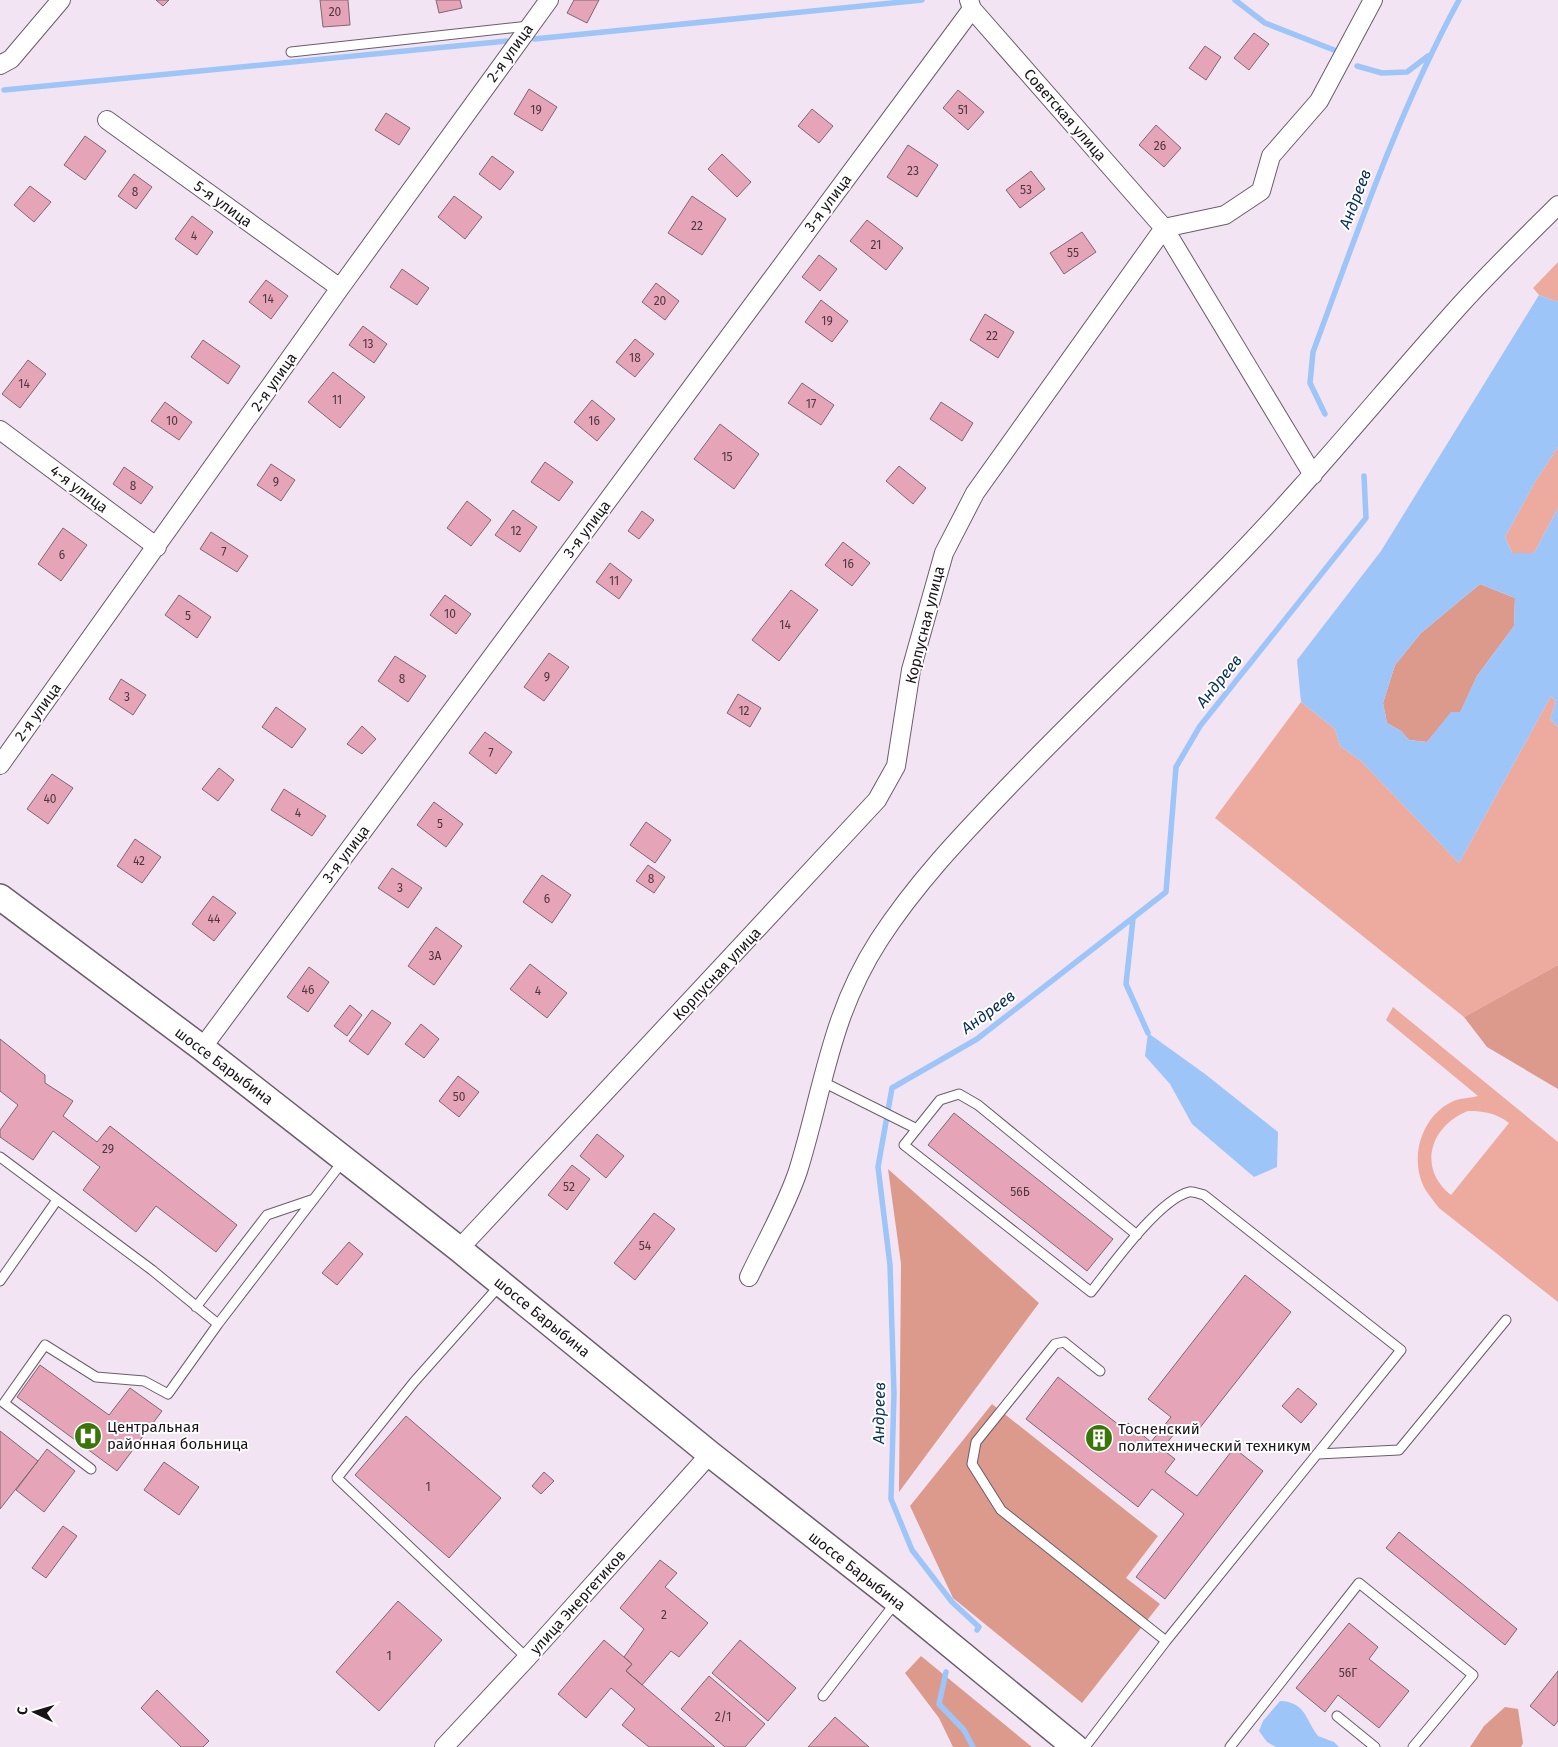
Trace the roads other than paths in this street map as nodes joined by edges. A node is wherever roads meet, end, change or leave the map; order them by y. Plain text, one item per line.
1 (61, 0) edge
2 (549, 0) edge
3 (1373, 0) edge
4 (971, 5) edge
5 (530, 26) junction
6 (291, 52) dead end
7 (5, 62) edge
8 (107, 120) dead end
9 (1558, 205) edge
10 (1164, 228) junction
11 (340, 288) junction
12 (0, 430) edge
13 (1313, 475) junction
14 (157, 547) junction
15 (0, 765) edge
16 (0, 898) edge
17 (202, 1048) junction
18 (821, 1081) junction
19 (917, 1129) junction
20 (0, 1157) edge
21 (345, 1160) junction
22 (314, 1199) junction
23 (58, 1200) junction
24 (1137, 1234) junction
25 (460, 1249) junction
26 (749, 1277) dead end
27 (0, 1281) edge
28 (501, 1284) junction
29 (196, 1307) junction
30 (1506, 1320) dead end
31 (218, 1324) junction
32 (1100, 1371) dead end
33 (710, 1454) junction
34 (1318, 1454) junction
35 (91, 1469) dead end
36 (897, 1601) junction
37 (1166, 1642) junction
38 (527, 1658) junction
39 (823, 1696) dead end
40 (1337, 1716) dead end
41 (444, 1747) edge
42 (1075, 1747) edge
43 (1085, 1747) edge
44 (1230, 1747) edge
45 (1375, 1747) edge
46 (1413, 1747) edge

1 - 7 street
2 - 5 street, 2-я улица
3 - 10 street
4 - 10 street, Советская улица
4 - 17 street, 3-я улица
5 - 6 lane
5 - 11 street, 2-я улица
8 - 11 street, 5-я улица
9 - 13 street
10 - 13 street, Советская улица
10 - 25 street, Корпусная улица
11 - 14 street, 2-я улица
12 - 14 street, 4-я улица
13 - 18 street
14 - 15 street, 2-я улица
16 - 17 main road, шоссе Барыбина
17 - 21 main road, шоссе Барыбина
18 - 19 lane
18 - 26 street
19 - 24 lane
19 - 24 lane
20 - 23 lane
21 - 22 lane
21 - 25 main road, шоссе Барыбина
22 - 29 lane
22 - 31 lane
23 - 27 lane
23 - 29 lane
24 - 34 lane
25 - 28 main road, шоссе Барыбина
28 - 33 main road, шоссе Барыбина
28 - 38 lane
29 - 31 lane
30 - 34 lane
31 - 35 lane
32 - 37 lane
33 - 36 main road, шоссе Барыбина
33 - 38 street, улица Энергетиков
34 - 37 lane
36 - 39 lane
36 - 42 main road, шоссе Барыбина
37 - 43 lane
38 - 41 street, улица Энергетиков
40 - 45 lane
44 - 46 lane

